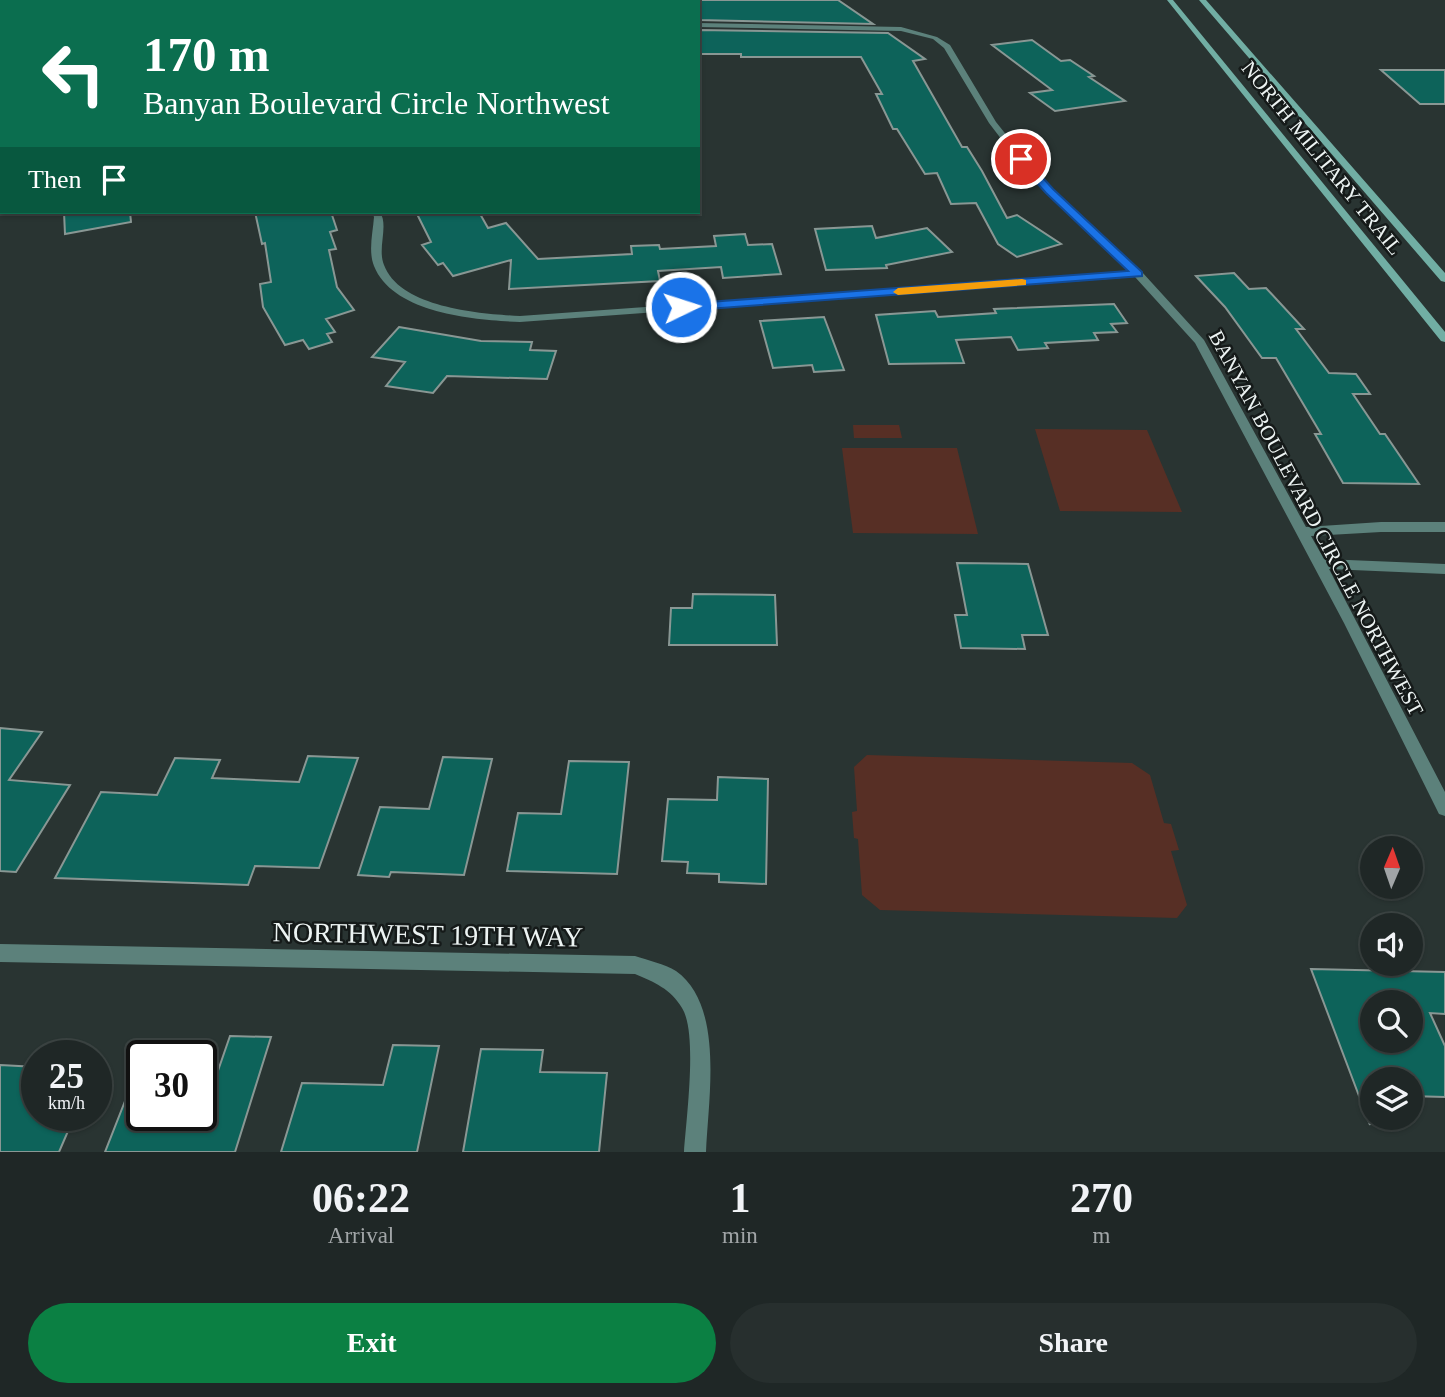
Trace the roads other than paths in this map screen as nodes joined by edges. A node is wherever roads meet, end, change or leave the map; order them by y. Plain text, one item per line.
1 (1170, 0) edge
2 (1202, 0) edge
3 (700, 25) edge
4 (377, 214) edge
5 (1138, 274) junction
6 (1445, 279) edge
7 (1445, 339) edge
8 (1445, 527) edge
9 (1303, 532) junction
10 (1320, 564) junction
11 (1445, 569) edge
12 (1445, 809) edge
13 (0, 953) edge
14 (695, 1152) edge

1 - 7 main road, NORTH MILITARY TRAIL
2 - 6 main road, NORTH MILITARY TRAIL
3 - 5 street, BANYAN BOULEVARD CIRCLE NORTHWEST
4 - 5 street
5 - 9 street, BANYAN BOULEVARD CIRCLE NORTHWEST
8 - 9 street
9 - 10 street, BANYAN BOULEVARD CIRCLE NORTHWEST
10 - 11 street
10 - 12 street, BANYAN BOULEVARD CIRCLE NORTHWEST
13 - 14 street, NORTHWEST 19TH WAY

